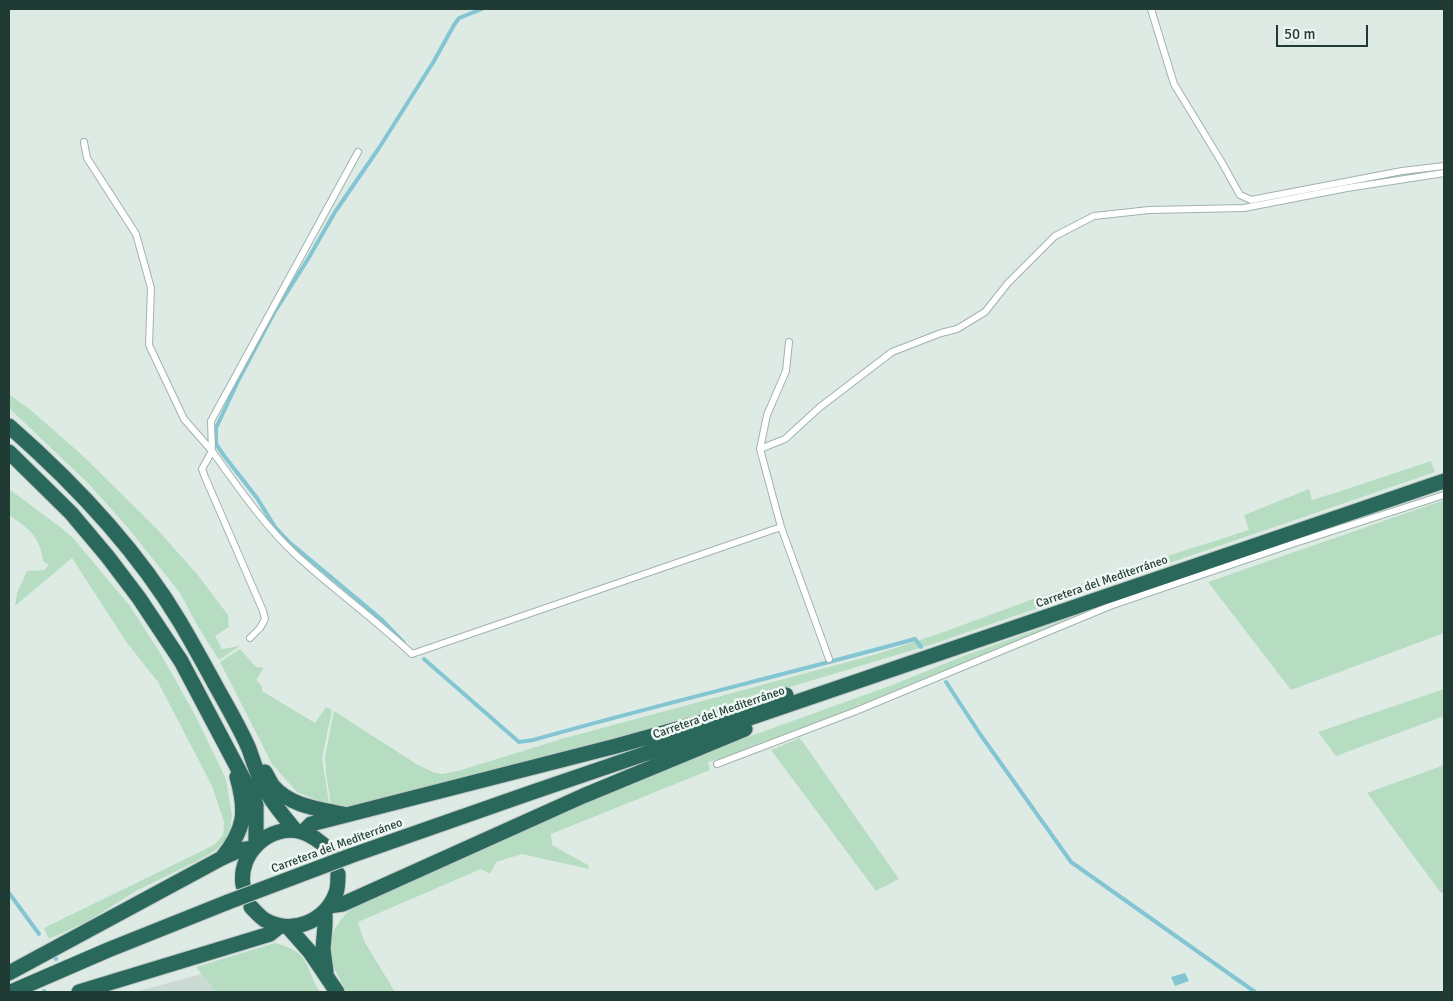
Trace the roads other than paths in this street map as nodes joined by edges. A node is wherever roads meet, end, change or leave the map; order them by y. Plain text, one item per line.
1 (1151, 9) edge
2 (84, 142) dead end
3 (358, 152) dead end
4 (1444, 166) edge
5 (1444, 173) edge
6 (789, 342) dead end
7 (9, 426) edge
8 (760, 449) junction
9 (212, 451) junction
10 (9, 452) edge
11 (1444, 481) edge
12 (1444, 495) edge
13 (781, 527) junction
14 (250, 638) dead end
15 (829, 659) dead end
16 (858, 681) junction
17 (790, 704) junction
18 (248, 749) junction
19 (234, 764) junction
20 (717, 764) dead end
21 (346, 814) junction
22 (299, 831) junction
23 (255, 846) junction
24 (330, 851) dead end
25 (222, 858) junction
26 (338, 874) dead end
27 (243, 885) dead end
28 (251, 907) dead end
29 (327, 909) junction
30 (284, 926) junction
31 (9, 972) edge
32 (327, 976) junction
33 (11, 992) edge
34 (79, 992) edge
35 (337, 992) edge

1 - 4 lane
2 - 9 lane
3 - 9 lane
5 - 8 lane
6 - 8 lane
7 - 18 highway
8 - 13 lane
9 - 13 lane
9 - 14 lane
10 - 19 highway
11 - 16 highway, Carretera del Mediterráneo
12 - 20 lane
13 - 15 lane
16 - 17 highway, Carretera del Mediterráneo
16 - 21 highway
17 - 29 highway
17 - 33 highway, Carretera del Mediterráneo, bridge
18 - 21 highway
18 - 22 highway
19 - 23 highway
19 - 25 highway
21 - 22 highway
22 - 23 highway
22 - 24 highway
23 - 25 highway
23 - 27 highway
25 - 31 highway
26 - 29 highway
28 - 30 highway
29 - 30 highway
29 - 32 highway
30 - 32 highway
30 - 34 highway
32 - 35 highway

